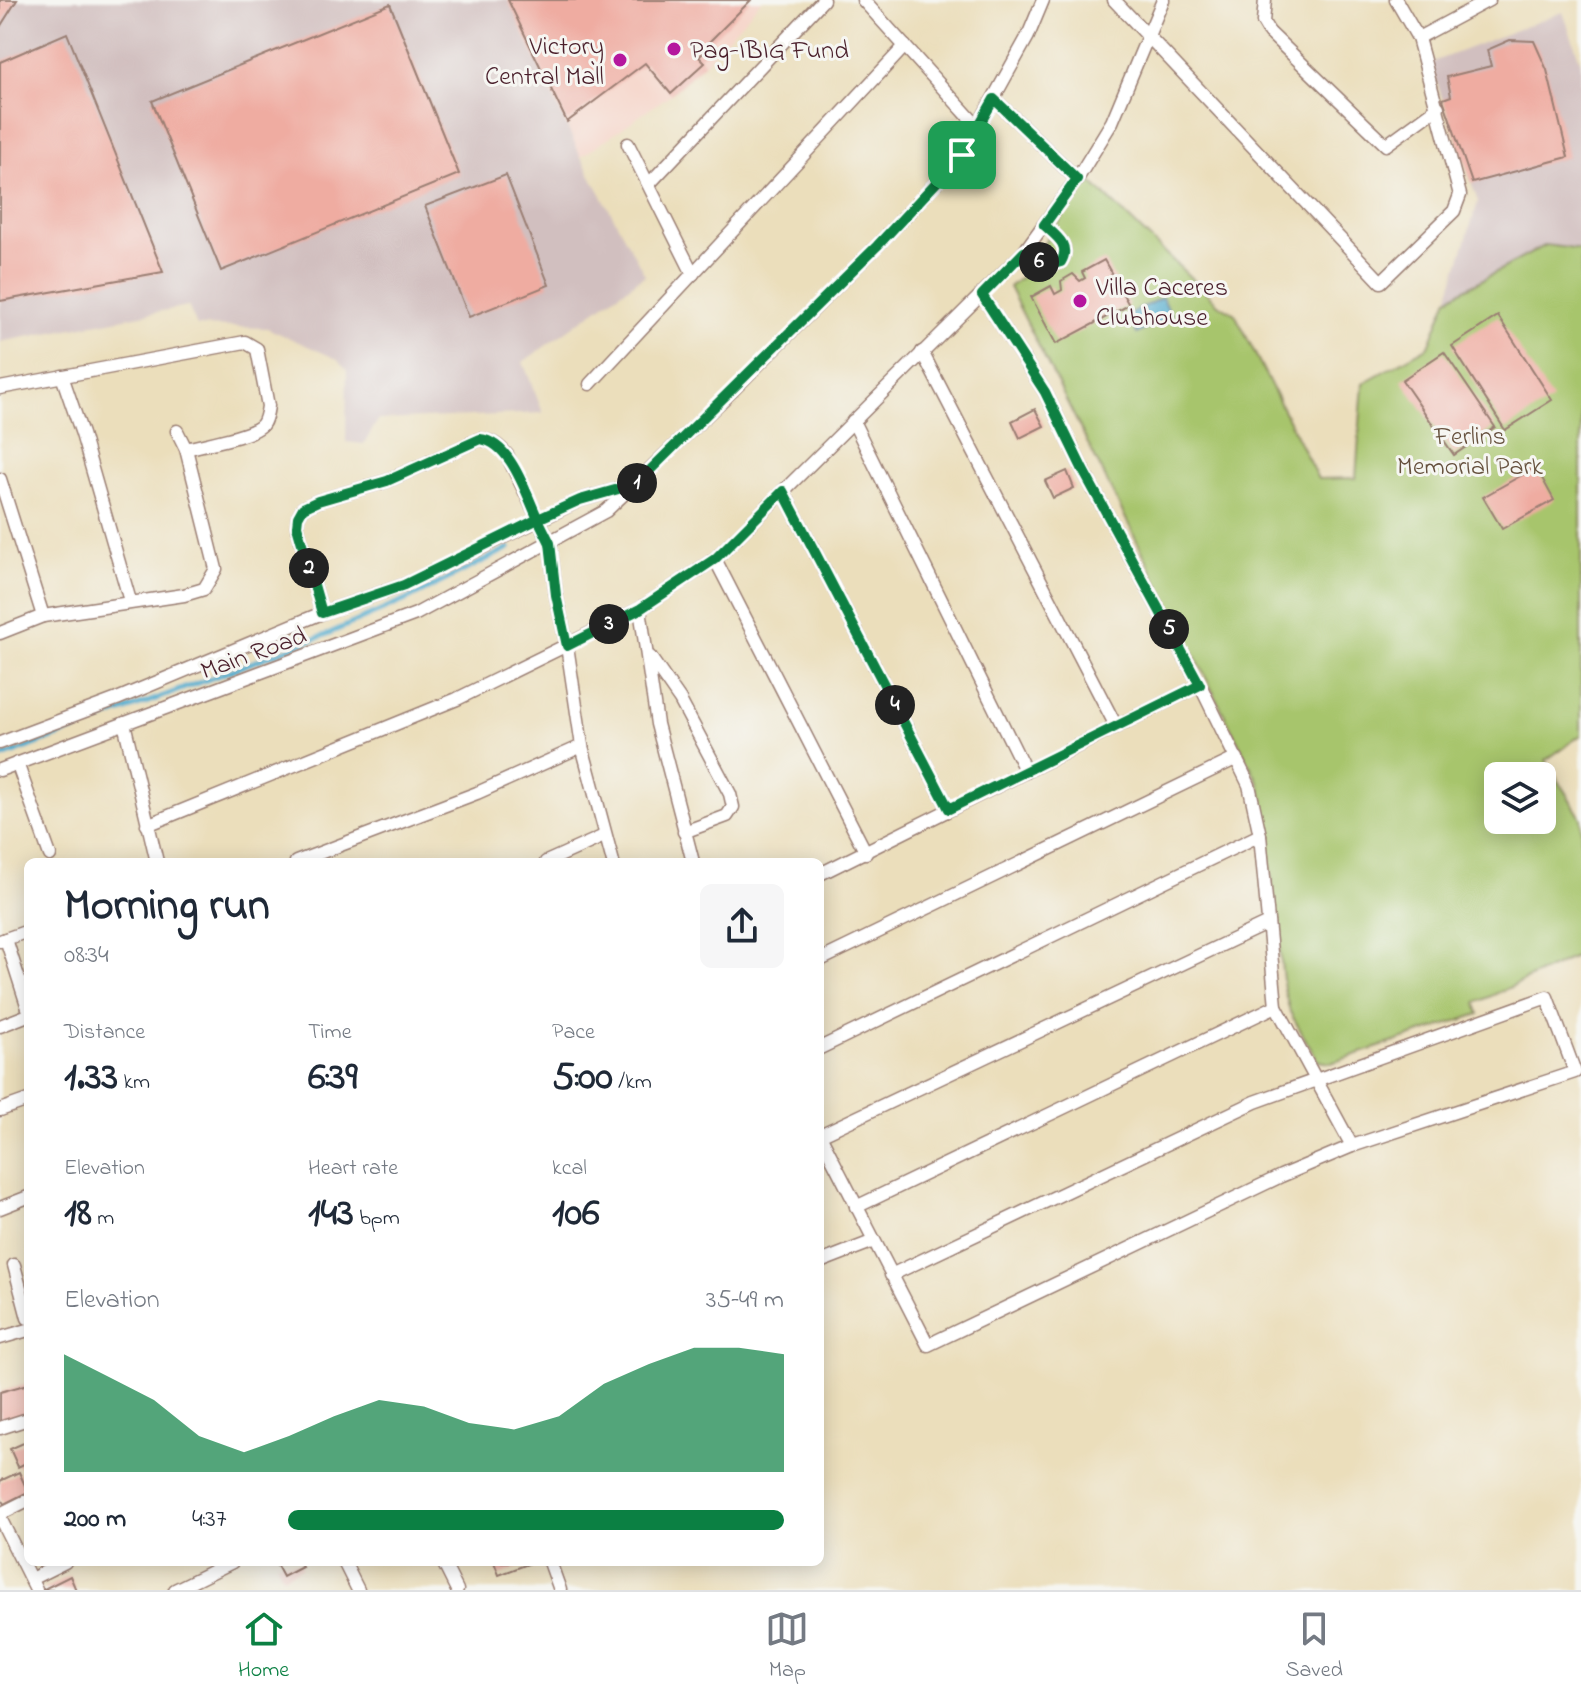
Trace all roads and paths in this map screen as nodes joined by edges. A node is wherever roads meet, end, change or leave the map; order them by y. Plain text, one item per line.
1 (823, 0) edge
2 (863, 0) edge
3 (1043, 0) edge
4 (1114, 0) edge
5 (1163, 0) edge
6 (1265, 0) edge
7 (1396, 0) edge
8 (1489, 0) edge
9 (1149, 36) junction
10 (1418, 38) junction
11 (905, 46) junction
12 (994, 99) junction
13 (1438, 107) junction
14 (979, 128) junction
15 (628, 144) dead end
16 (1077, 179) junction
17 (649, 184) junction
18 (1044, 225) junction
19 (1024, 252) junction
20 (693, 274) junction
21 (982, 295) junction
22 (922, 352) junction
23 (62, 376) junction
24 (590, 384) dead end
25 (0, 388) edge
26 (853, 421) junction
27 (177, 431) dead end
28 (186, 449) junction
29 (0, 479) edge
30 (636, 484) junction
31 (783, 491) junction
32 (538, 519) junction
33 (550, 543) junction
34 (715, 559) junction
35 (130, 601) junction
36 (640, 609) junction
37 (322, 613) junction
38 (43, 616) junction
39 (0, 633) edge
40 (567, 646) junction
41 (647, 653) junction
42 (1200, 685) junction
43 (124, 723) junction
44 (1116, 726) junction
45 (0, 743) edge
46 (582, 746) junction
47 (1237, 758) junction
48 (17, 763) junction
49 (0, 770) edge
50 (1026, 772) junction
51 (949, 809) junction
52 (147, 825) junction
53 (684, 832) junction
54 (1260, 835) junction
55 (604, 836) junction
56 (866, 853) junction
57 (50, 855) dead end
58 (156, 858) edge
59 (306, 858) edge
60 (555, 858) edge
61 (612, 858) edge
62 (692, 858) edge
63 (824, 872) edge
64 (1268, 923) junction
65 (24, 932) edge
66 (3, 940) edge
67 (824, 958) edge
68 (24, 997) edge
69 (1276, 1006) junction
70 (24, 1017) edge
71 (0, 1026) edge
72 (824, 1046) edge
73 (1318, 1080) junction
74 (24, 1101) edge
75 (0, 1110) edge
76 (824, 1133) edge
77 (824, 1143) edge
78 (1352, 1146) junction
79 (24, 1199) edge
80 (856, 1207) junction
81 (0, 1208) edge
82 (874, 1241) junction
83 (824, 1260) edge
84 (14, 1265) dead end
85 (891, 1275) junction
86 (24, 1303) edge
87 (24, 1331) edge
88 (0, 1338) edge
89 (24, 1420) edge
90 (0, 1428) edge
91 (24, 1502) edge
92 (0, 1516) edge
93 (24, 1564) edge
94 (25, 1566) edge
95 (59, 1566) edge
96 (224, 1566) edge
97 (346, 1566) edge
98 (445, 1566) edge
99 (551, 1566) edge
100 (34, 1584) edge
101 (175, 1590) edge
102 (357, 1590) edge
103 (457, 1590) edge
104 (560, 1590) edge

1 - 17 street
2 - 11 street
3 - 12 street, Main Road
4 - 9 street
5 - 9 street
6 - 13 street
7 - 10 street
8 - 10 street
9 - 13 street
9 - 16 street
10 - 13 street
11 - 14 street
11 - 20 street
12 - 14 street, Main Road
12 - 16 street
14 - 30 street, Main Road
15 - 17 street
16 - 18 street
17 - 20 street
18 - 19 street
18 - 19 street
19 - 21 street
20 - 24 street
21 - 22 street
21 - 42 street
22 - 26 street
22 - 44 street
23 - 25 street
23 - 28 street
23 - 35 street
26 - 31 street
26 - 50 street
27 - 28 street
28 - 35 street
29 - 38 street
30 - 32 street, Main Road
30 - 33 street, Main Road
31 - 34 street
31 - 51 street
32 - 33 street
32 - 37 street, Main Road
32 - 37 street
33 - 40 street
33 - 43 street, Main Road
34 - 36 street
34 - 56 street
35 - 38 street
36 - 40 street
36 - 41 street
37 - 45 street, Main Road
38 - 39 street
40 - 46 street
40 - 52 street
41 - 53 street
41 - 53 street
42 - 44 street
42 - 47 street
43 - 48 street, Main Road
43 - 52 street
44 - 50 street
46 - 55 street
46 - 59 street
47 - 54 street
47 - 67 street
48 - 49 street, Main Road
48 - 57 street
50 - 51 street
51 - 56 street
52 - 58 street
53 - 62 street
54 - 64 street
54 - 72 street
55 - 60 street
55 - 61 street
56 - 63 street
64 - 69 street
64 - 76 street
65 - 66 street
66 - 68 street
69 - 73 street
69 - 80 street
70 - 71 street
73 - 78 street
73 - 78 street
73 - 85 street
74 - 75 street
77 - 80 street
78 - 85 street
79 - 81 street
80 - 82 street
82 - 83 street
82 - 85 street
84 - 86 street
87 - 88 street
89 - 90 street
91 - 92 street
92 - 93 street
94 - 100 street
95 - 100 street
96 - 101 street
97 - 102 street
98 - 103 street
99 - 104 street

